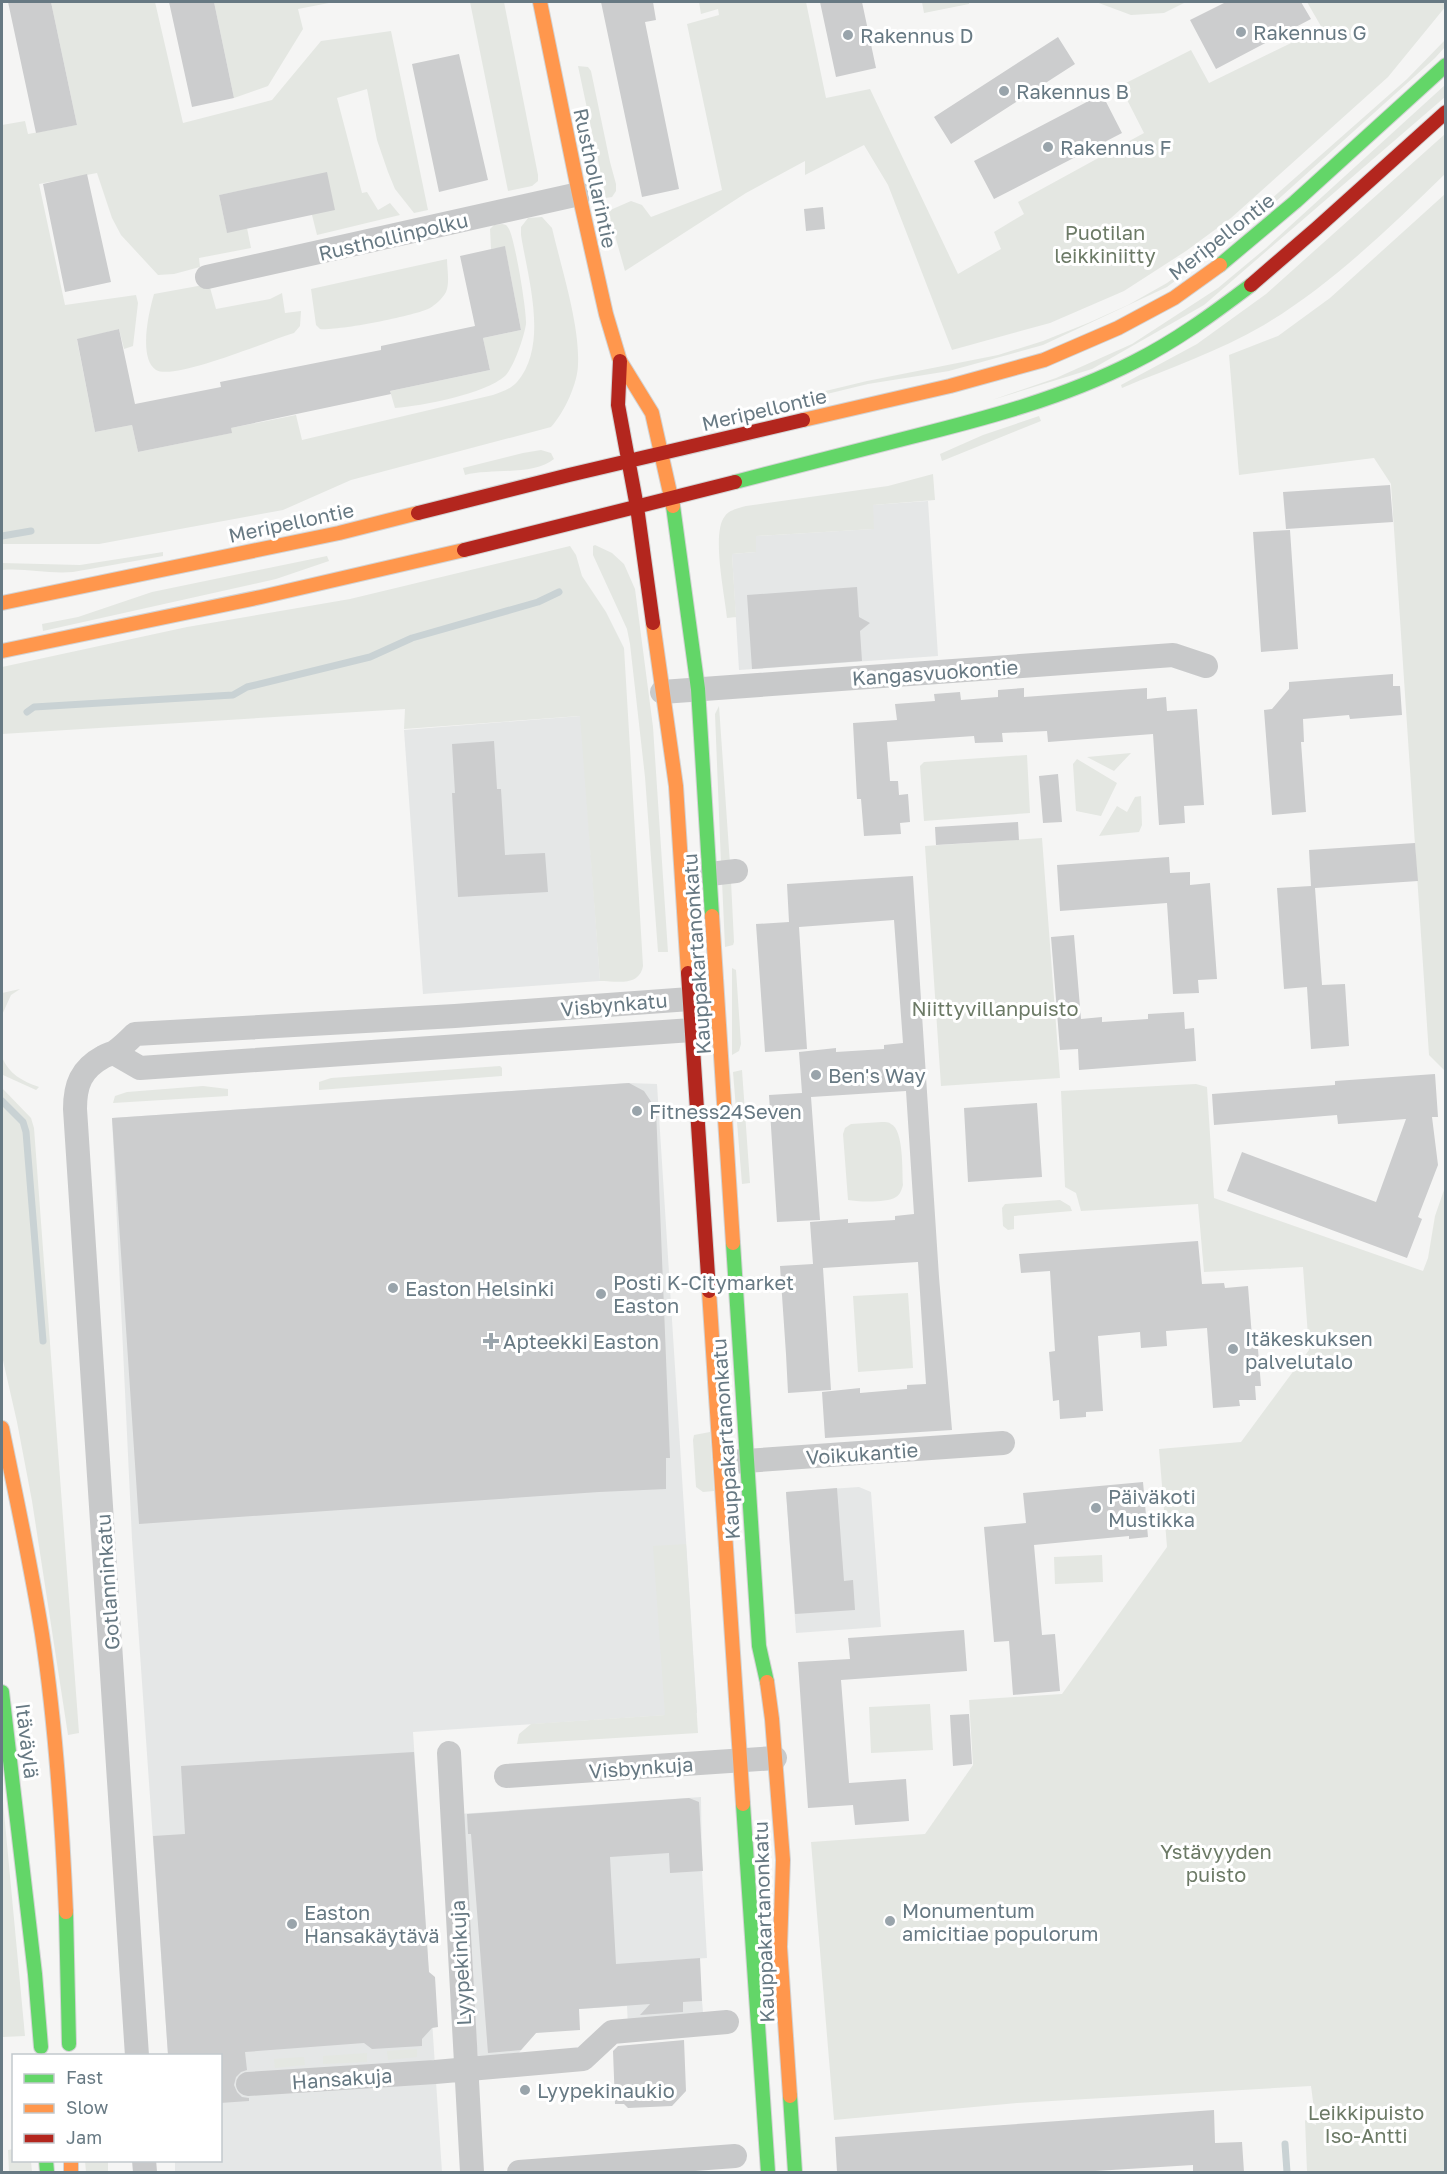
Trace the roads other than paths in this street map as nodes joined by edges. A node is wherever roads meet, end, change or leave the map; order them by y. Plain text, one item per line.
1 (540, 2) edge
2 (1446, 65) edge
3 (1446, 112) edge
4 (579, 194) junction
5 (207, 277) dead end
6 (620, 361) junction
7 (661, 453) junction
8 (629, 461) junction
9 (672, 498) junction
10 (637, 507) junction
11 (2, 603) edge
12 (2, 651) edge
13 (1206, 666) dead end
14 (698, 689) junction
15 (662, 692) junction
16 (736, 871) dead end
17 (710, 874) junction
18 (690, 999) junction
19 (718, 1011) junction
20 (692, 1030) junction
21 (114, 1053) junction
22 (75, 1109) joint
23 (2, 1428) edge
24 (1004, 1443) dead end
25 (746, 1461) junction
26 (720, 1463) junction
27 (2, 1692) edge
28 (449, 1753) dead end
29 (775, 1758) junction
30 (740, 1760) junction
31 (506, 1776) dead end
32 (727, 2022) dead end
33 (69, 2044) dead end
34 (41, 2047) dead end
35 (137, 2054) edge
36 (466, 2070) junction
37 (248, 2084) dead end
38 (735, 2156) dead end
39 (471, 2172) edge
40 (519, 2172) edge
41 (768, 2172) edge
42 (795, 2172) edge

1 - 4 main road, Rusthollarintie
2 - 7 main road, Meripellontie
3 - 9 main road
4 - 5 street, Rusthollinpolku
4 - 6 main road, Rusthollarintie
6 - 7 main road, Rusthollarintie
6 - 8 main road, Rusthollarintie
7 - 8 main road, Meripellontie
7 - 9 main road, Kauppakartanonkatu
8 - 10 main road, Kauppakartanonkatu
8 - 11 main road, Meripellontie
9 - 10 main road
9 - 14 main road, Kauppakartanonkatu
10 - 12 main road
10 - 15 main road, Kauppakartanonkatu
13 - 14 street, Kangasvuokontie
14 - 15 street, Kangasvuokontie
14 - 17 main road, Kauppakartanonkatu
15 - 18 main road, Kauppakartanonkatu
16 - 17 street
17 - 19 main road, Kauppakartanonkatu
18 - 19 street, Visbynkatu
18 - 20 main road, Kauppakartanonkatu
18 - 21 street, Visbynkatu
19 - 20 street
19 - 25 main road, Kauppakartanonkatu
20 - 21 street, Visbynkatu
20 - 26 main road, Kauppakartanonkatu
21 - 22 street, Visbynkatu
22 - 35 street, Gotlanninkatu
23 - 33 main road
24 - 25 street, Voikukantie
25 - 26 street, Voikukantie
25 - 29 main road, Kauppakartanonkatu
26 - 30 main road, Kauppakartanonkatu
27 - 34 main road, Itäväylä
28 - 36 street, Lyypekinkuja
29 - 30 street, Visbynkuja
29 - 42 main road, Kauppakartanonkatu
30 - 31 street, Visbynkuja
30 - 41 main road, Kauppakartanonkatu
32 - 36 street, Hansakuja
36 - 37 street, Hansakuja
36 - 39 street, Lyypekinkuja
38 - 40 street

